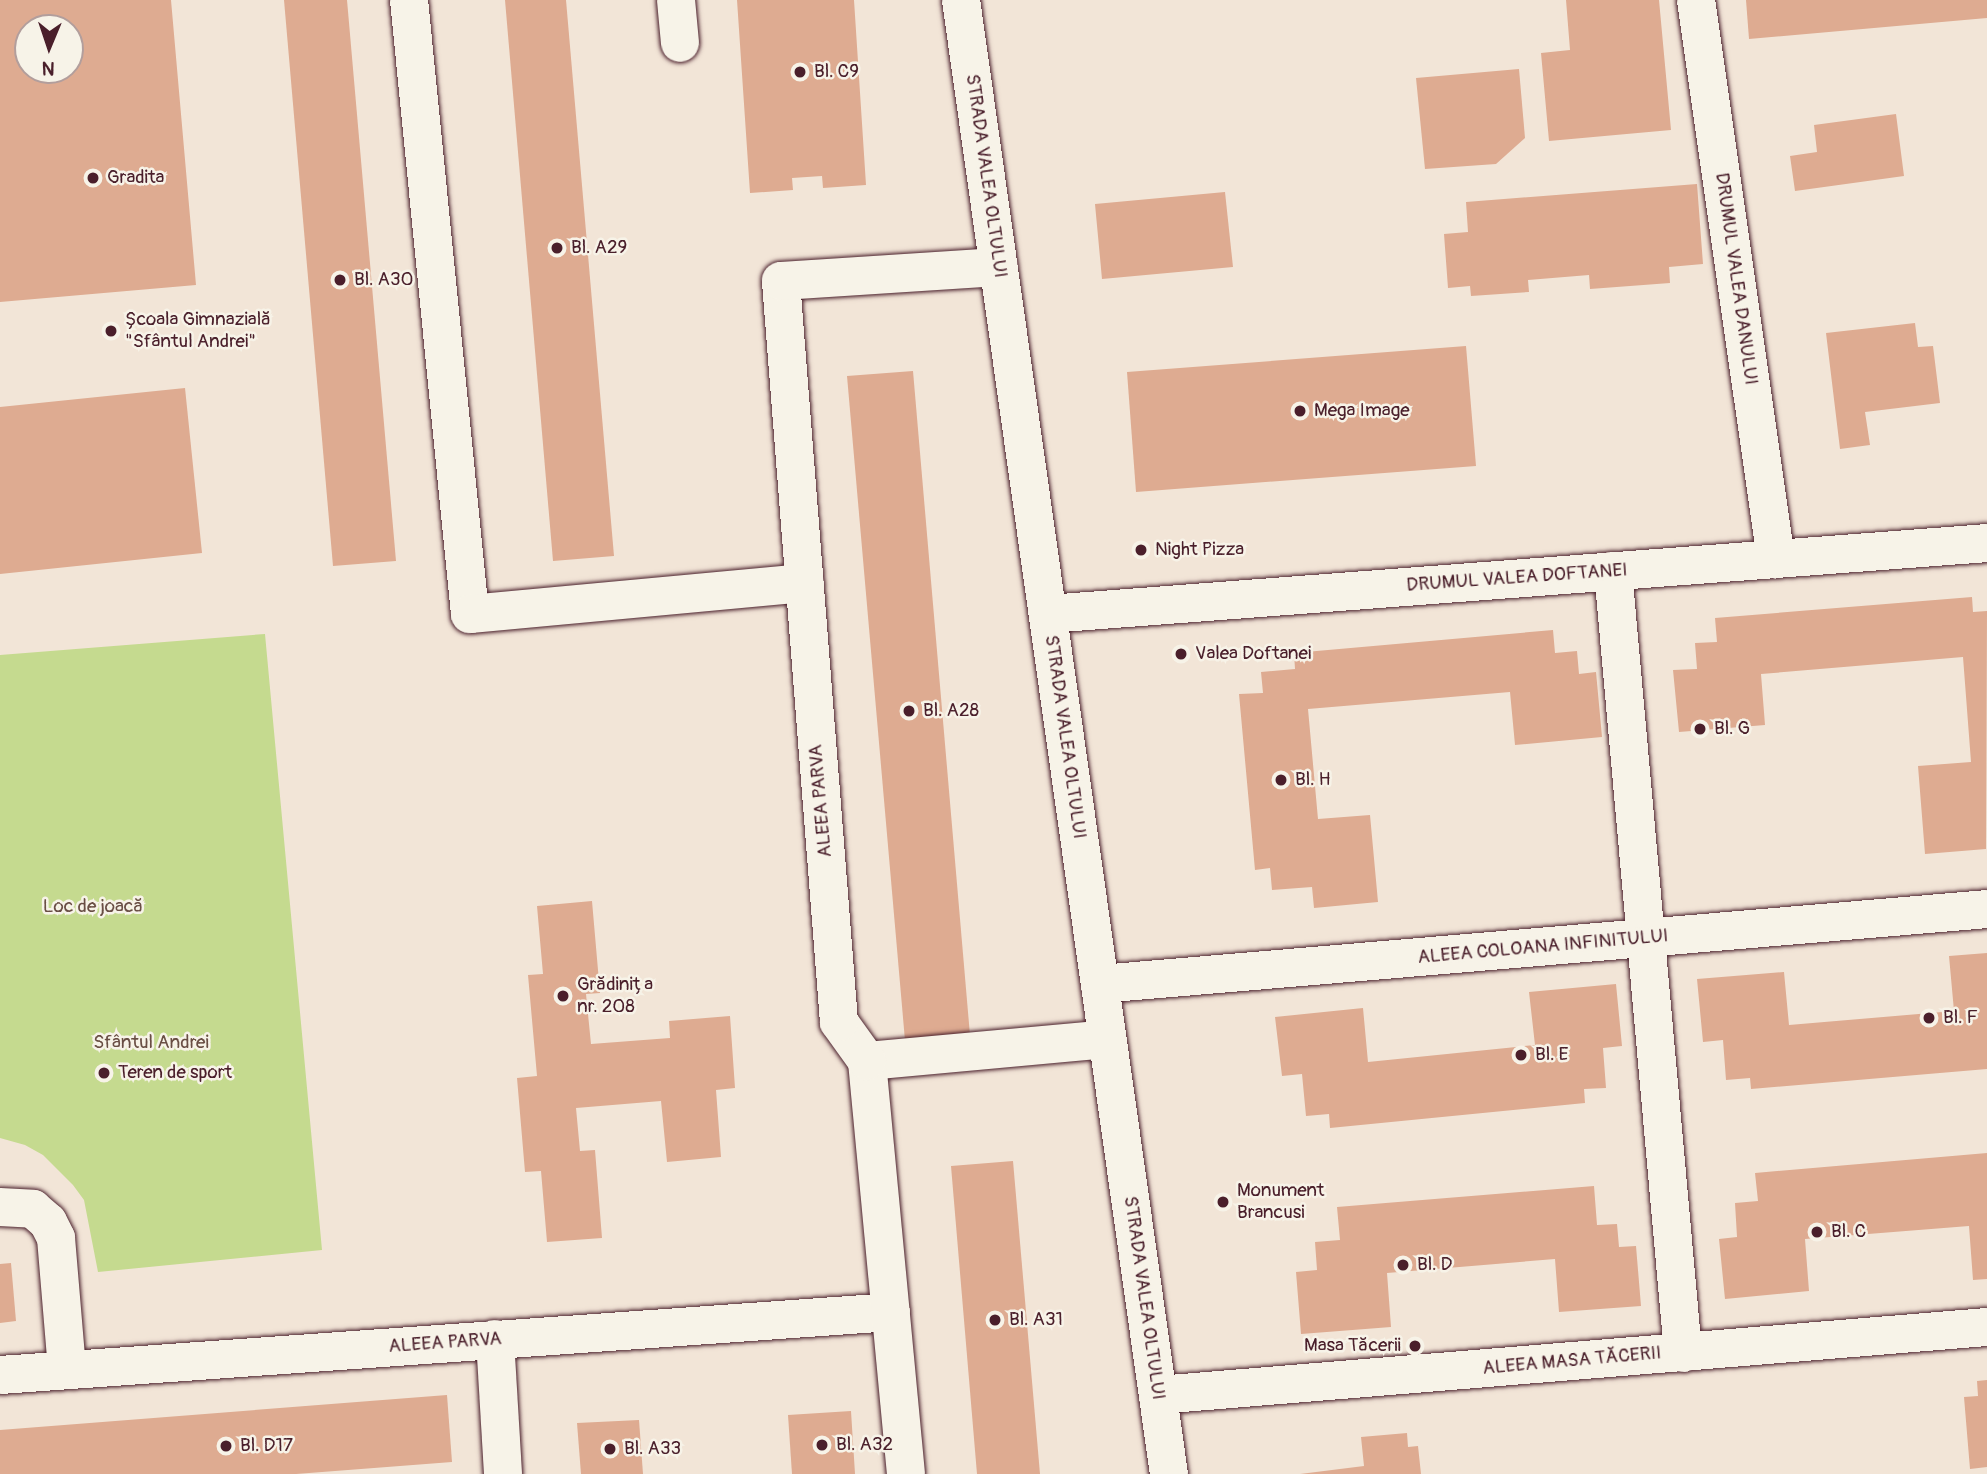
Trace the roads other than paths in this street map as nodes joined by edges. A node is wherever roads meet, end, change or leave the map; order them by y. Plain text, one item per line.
1 (409, 0) edge
2 (676, 0) edge
3 (961, 0) edge
4 (1696, 0) edge
5 (680, 43) dead end
6 (999, 267) junction
7 (1987, 543) edge
8 (1776, 559) junction
9 (1613, 571) junction
10 (805, 583) junction
11 (1048, 614) junction
12 (1987, 909) edge
13 (1645, 939) junction
14 (1100, 985) junction
15 (1107, 1039) junction
16 (867, 1061) junction
17 (0, 1206) edge
18 (891, 1312) junction
19 (1987, 1327) edge
20 (495, 1339) junction
21 (1683, 1353) junction
22 (67, 1370) junction
23 (0, 1375) edge
24 (1158, 1395) junction
25 (503, 1474) edge
26 (906, 1474) edge
27 (1169, 1474) edge

1 - 10 street
2 - 5 street
3 - 6 street, STRADA VALEA OLTULUI
4 - 8 street, DRUMUL VALEA DANULUI
6 - 10 street, ALEEA PARVA
6 - 11 street, STRADA VALEA OLTULUI
7 - 8 street, DRUMUL VALEA DOFTANEI
8 - 9 street, DRUMUL VALEA DOFTANEI
9 - 11 street, DRUMUL VALEA DOFTANEI
9 - 13 street
10 - 16 street, ALEEA PARVA
11 - 14 street, STRADA VALEA OLTULUI
12 - 13 street, ALEEA COLOANA INFINITULUI
13 - 14 street, ALEEA COLOANA INFINITULUI
13 - 21 street
14 - 15 street, STRADA VALEA OLTULUI
15 - 16 street
15 - 24 street, STRADA VALEA OLTULUI
16 - 18 street
17 - 22 street
18 - 20 street, ALEEA PARVA
18 - 26 street
19 - 21 street, ALEEA MASA TĂCERII
20 - 22 street, ALEEA PARVA
20 - 25 street
21 - 24 street, ALEEA MASA TĂCERII
22 - 23 street, ALEEA PARVA
24 - 27 street, STRADA VALEA OLTULUI

